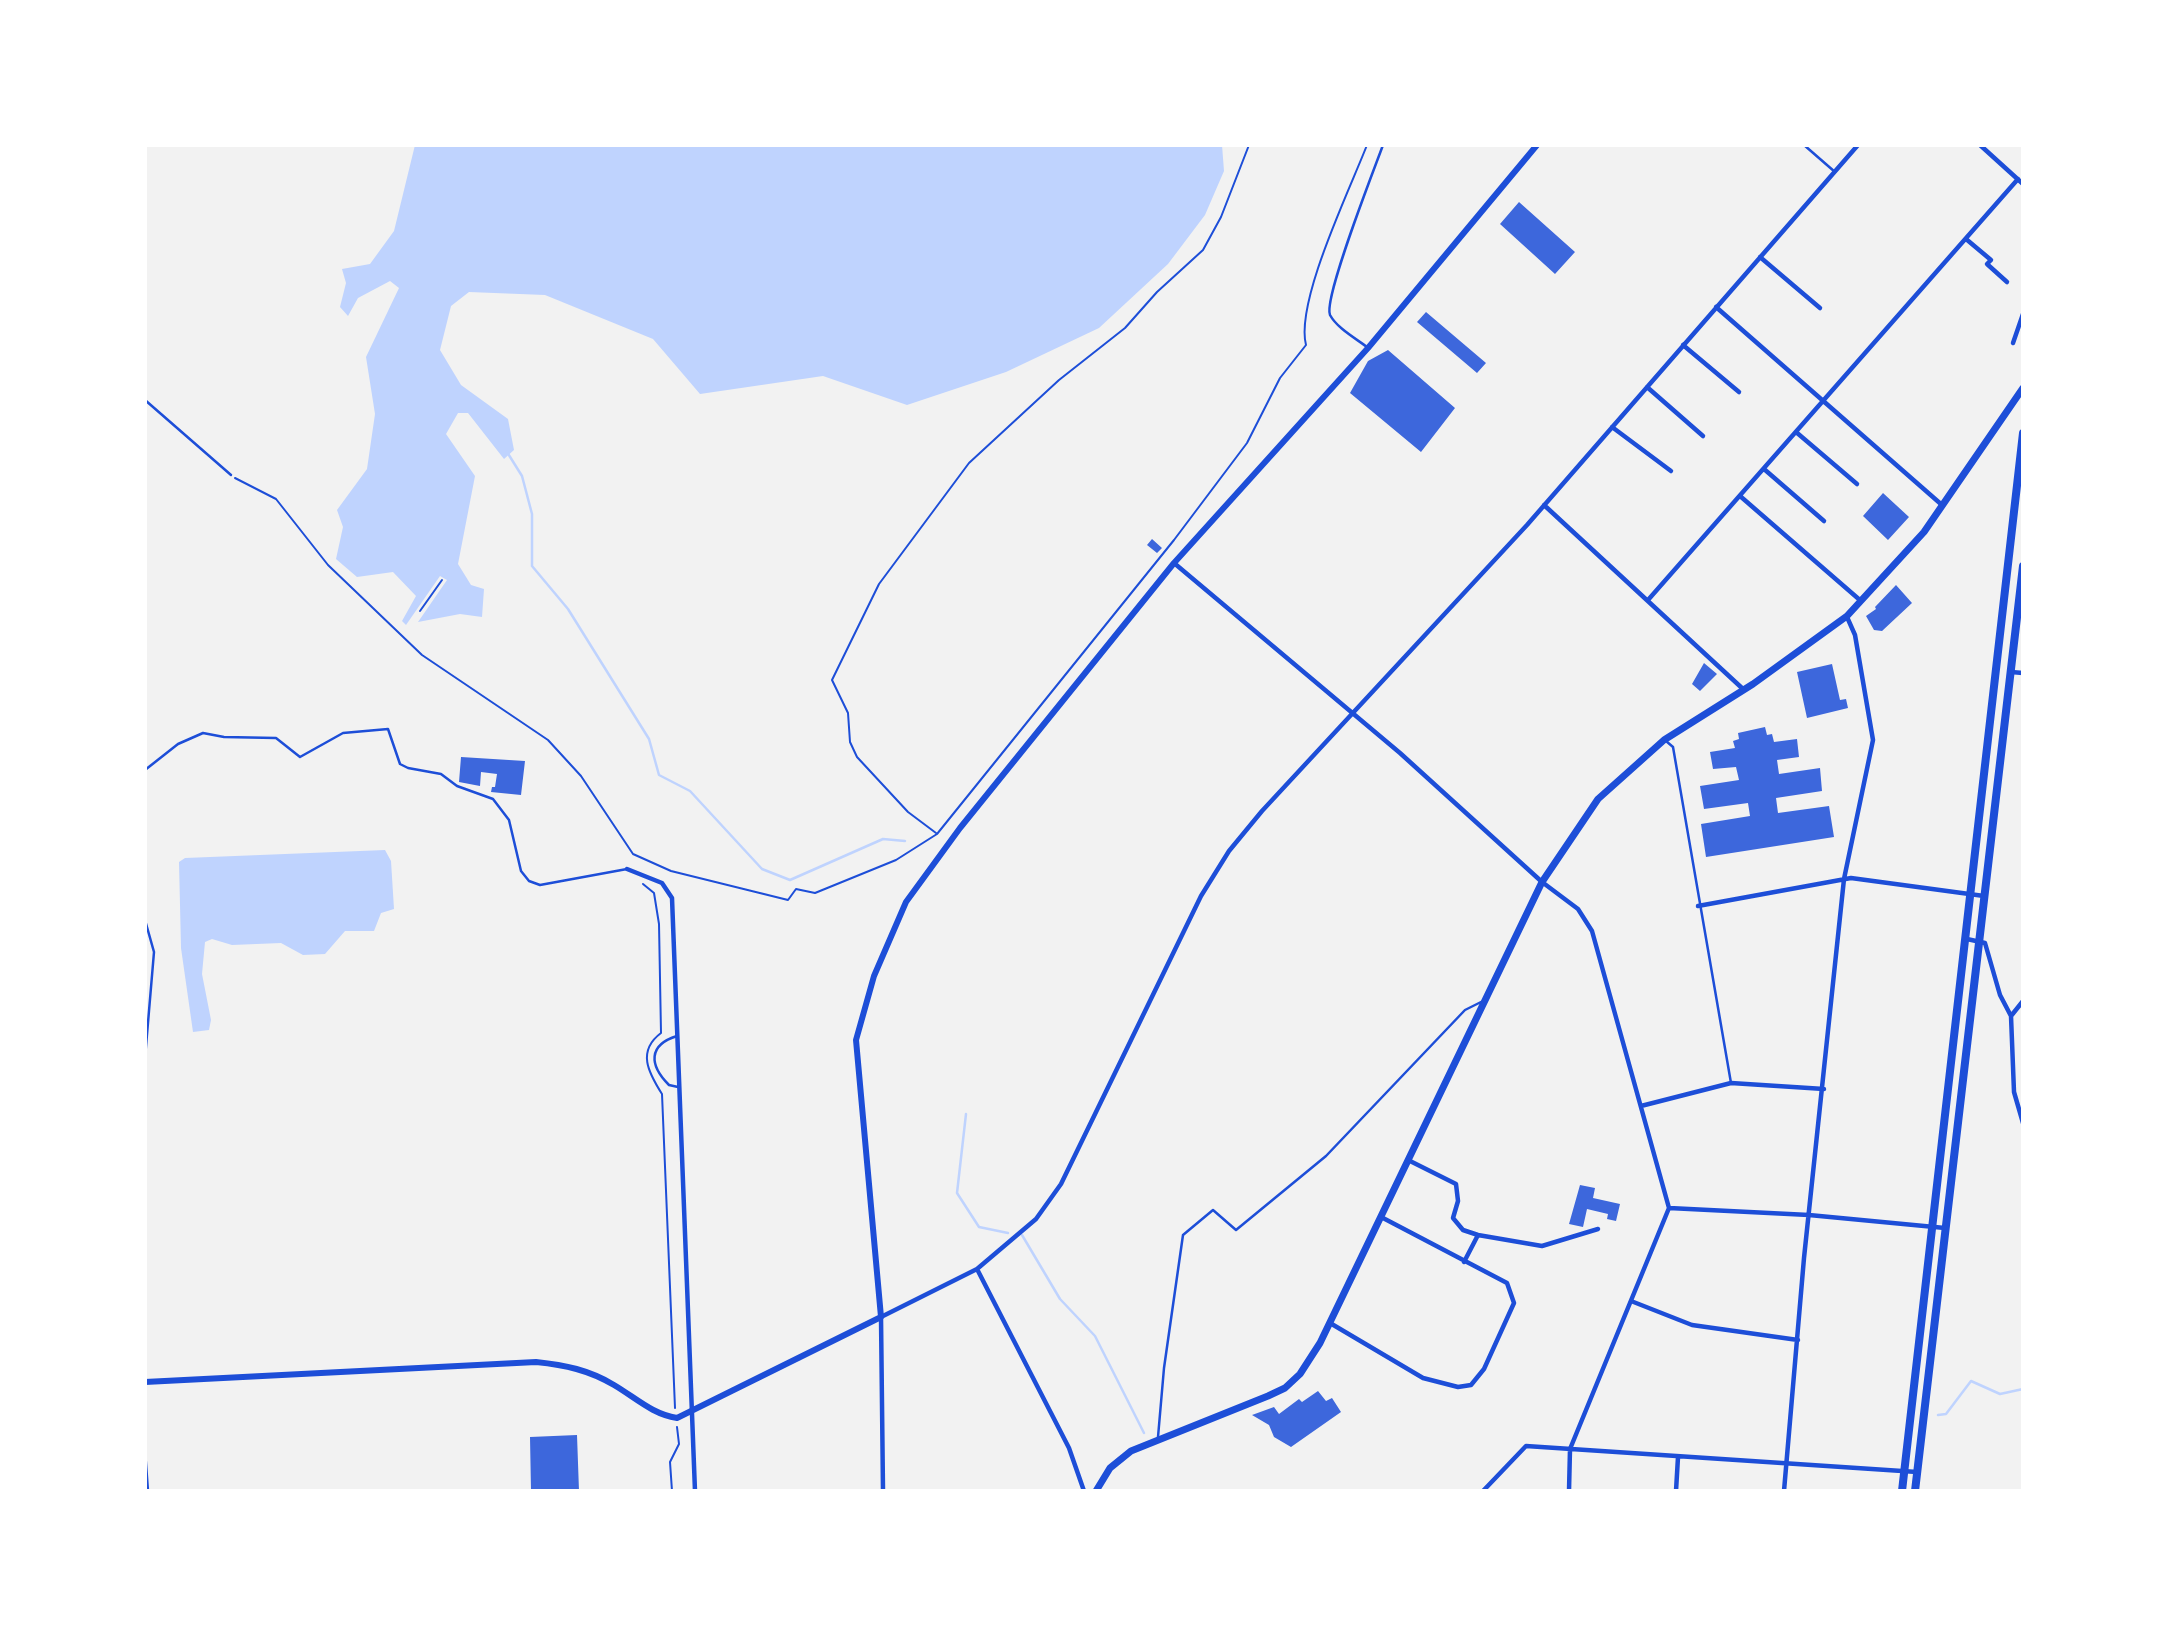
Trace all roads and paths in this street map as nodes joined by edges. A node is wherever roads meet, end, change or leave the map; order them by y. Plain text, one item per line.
1 (1249, 145) edge
2 (1367, 145) edge
3 (1383, 145) edge
4 (1537, 145) edge
5 (1804, 145) edge
6 (1858, 145) edge
7 (1980, 145) edge
8 (1835, 172) junction
9 (2021, 181) edge
10 (1966, 239) junction
11 (1760, 257) junction
12 (2007, 282) dead end
13 (1716, 307) junction
14 (1820, 308) dead end
15 (2023, 314) edge
16 (2013, 343) dead end
17 (1683, 345) junction
18 (1368, 348) junction
19 (1647, 387) junction
20 (2023, 388) edge
21 (1739, 392) dead end
22 (145, 400) edge
23 (1823, 402) junction
24 (1612, 427) junction
25 (1796, 432) junction
26 (2023, 433) edge
27 (1703, 436) dead end
28 (1764, 469) junction
29 (1671, 471) dead end
30 (231, 475) joint
31 (1857, 484) dead end
32 (1740, 496) junction
33 (1544, 505) junction
34 (1943, 506) junction
35 (1824, 521) dead end
36 (1174, 563) junction
37 (2023, 566) edge
38 (442, 580) dead end
39 (1648, 600) junction
40 (1861, 601) junction
41 (421, 611) dead end
42 (1847, 616) junction
43 (2011, 672) junction
44 (2023, 673) edge
45 (1743, 689) junction
46 (1354, 713) junction
47 (1664, 740) junction
48 (145, 770) edge
49 (937, 834) junction
50 (627, 869) joint
51 (644, 874) junction
52 (1844, 879) junction
53 (1542, 882) junction
54 (1972, 894) junction
55 (1985, 896) junction
56 (1699, 906) junction
57 (145, 920) edge
58 (1967, 939) junction
59 (1980, 940) junction
60 (1488, 995) junction
61 (2023, 1001) edge
62 (2011, 1016) junction
63 (677, 1036) junction
64 (145, 1058) edge
65 (1731, 1083) junction
66 (680, 1087) junction
67 (1824, 1089) junction
68 (1641, 1106) junction
69 (2023, 1123) edge
70 (1410, 1161) junction
71 (1669, 1208) junction
72 (1809, 1215) junction
73 (1383, 1217) junction
74 (1933, 1227) junction
75 (1598, 1228) dead end
76 (1946, 1228) junction
77 (1478, 1235) junction
78 (1464, 1262) junction
79 (977, 1269) junction
80 (1631, 1301) junction
81 (881, 1317) junction
82 (1330, 1323) junction
83 (1798, 1340) junction
84 (145, 1382) edge
85 (692, 1412) junction
86 (676, 1417) junction
87 (1158, 1439) junction
88 (1570, 1449) junction
89 (145, 1450) edge
90 (1678, 1457) junction
91 (1787, 1464) junction
92 (1904, 1472) junction
93 (1918, 1472) junction
94 (148, 1491) edge
95 (672, 1491) edge
96 (695, 1491) edge
97 (883, 1491) edge
98 (1084, 1491) edge
99 (1096, 1491) edge
100 (1483, 1491) edge
101 (1569, 1491) edge
102 (1676, 1491) edge
103 (1784, 1491) edge
104 (1902, 1491) edge
105 (1915, 1491) edge

1 - 49 path
2 - 49 path
3 - 18 lane
4 - 18 street
5 - 8 lane
6 - 8 street
7 - 9 street
8 - 11 street
9 - 10 street
10 - 12 street
10 - 23 street
11 - 13 street
11 - 14 street
13 - 17 street
13 - 23 street
15 - 16 street
17 - 19 street
17 - 21 street
18 - 36 street
19 - 24 street
19 - 27 street
20 - 34 main road
22 - 30 lane
23 - 25 street
23 - 34 street
24 - 29 street
24 - 33 street
25 - 28 street
25 - 31 street
26 - 54 main road
28 - 32 street
28 - 35 street
30 - 49 path
32 - 39 street
32 - 40 street
33 - 39 street
33 - 46 street
34 - 40 main road
36 - 46 street
36 - 81 street
37 - 43 main road
38 - 41 path
39 - 45 street
40 - 42 main road
42 - 45 main road
42 - 52 street
43 - 44 street
43 - 55 main road
45 - 47 main road
46 - 53 street
46 - 79 street
47 - 53 main road
47 - 56 lane
48 - 50 lane
50 - 51 street
51 - 63 street
51 - 86 path
52 - 54 street
52 - 56 street
52 - 67 street
53 - 60 main road
53 - 68 street
54 - 55 street
54 - 58 main road
55 - 59 main road
56 - 65 lane
57 - 64 lane
58 - 59 street
58 - 74 main road
59 - 62 street
59 - 76 main road
60 - 70 main road
60 - 87 lane
61 - 62 street
62 - 69 street
63 - 66 street
63 - 66 lane
65 - 67 street
65 - 68 street
66 - 85 street
67 - 72 street
68 - 71 street
70 - 73 main road
70 - 77 street
71 - 72 street
71 - 80 street
72 - 74 street
72 - 83 street
73 - 78 street
73 - 82 main road
74 - 76 street
74 - 92 main road
75 - 77 street
76 - 93 main road
77 - 78 street
78 - 82 street
79 - 81 street
79 - 98 street
80 - 83 street
80 - 88 street
81 - 85 street
81 - 97 street
82 - 87 main road
83 - 91 street
84 - 86 street
85 - 86 street
85 - 96 street
86 - 95 path
87 - 99 main road
88 - 90 street
88 - 100 street
88 - 101 street
89 - 94 lane
90 - 91 street
90 - 102 street
91 - 92 street
91 - 103 street
92 - 93 street
92 - 104 main road
93 - 105 main road

